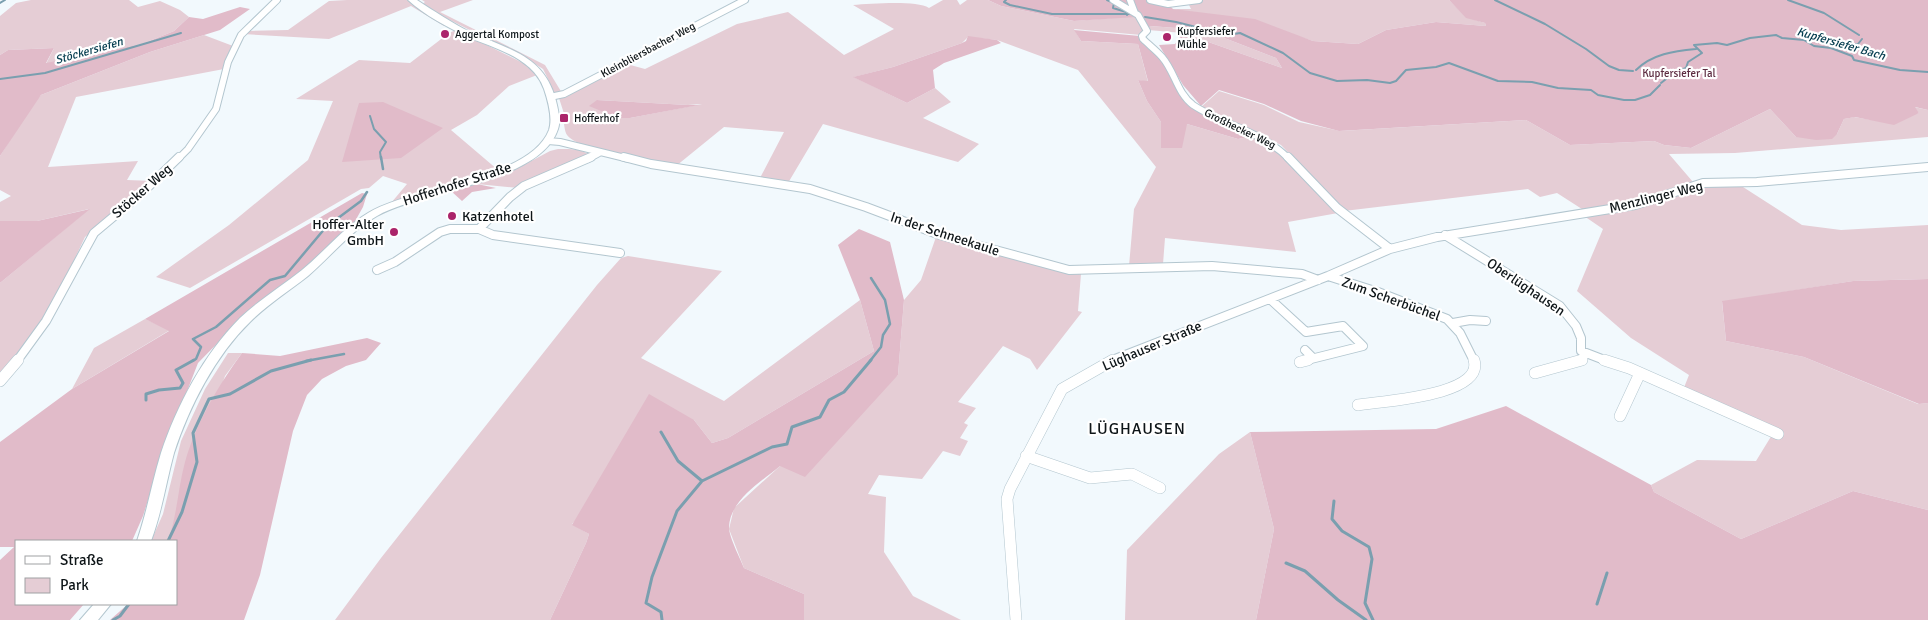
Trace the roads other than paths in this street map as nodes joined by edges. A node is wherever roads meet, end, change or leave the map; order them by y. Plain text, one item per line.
1 (277, 0) edge
2 (412, 0) edge
3 (745, 0) edge
4 (1113, 0) edge
5 (1130, 0) edge
6 (1150, 0) edge
7 (1199, 0) edge
8 (1135, 13) junction
9 (550, 98) junction
10 (548, 141) junction
11 (599, 153) junction
12 (1928, 167) edge
13 (479, 229) junction
14 (1445, 235) junction
15 (1390, 249) junction
16 (620, 253) dead end
17 (378, 270) dead end
18 (1328, 276) junction
19 (1318, 280) junction
20 (1270, 299) junction
21 (1486, 321) dead end
22 (1453, 323) junction
23 (1305, 350) dead end
24 (1585, 354) junction
25 (1313, 358) junction
26 (1300, 362) dead end
27 (1534, 373) dead end
28 (1640, 373) junction
29 (0, 381) edge
30 (1358, 404) dead end
31 (1620, 416) dead end
32 (1778, 434) dead end
33 (1026, 456) junction
34 (1160, 488) dead end
35 (144, 540) edge
36 (103, 605) edge
37 (88, 620) edge
38 (1016, 620) edge

1 - 29 street, Stöcker Weg
2 - 9 street
3 - 9 street, Kleinbliersbacher Weg
4 - 8 street
5 - 8 street
6 - 7 street
8 - 15 street, Großhecker Weg
9 - 10 street
10 - 11 street, In der Schneekaule
10 - 35 street, Hofferhofer Straße
11 - 13 street
11 - 19 street, In der Schneekaule
12 - 14 street, Menzlinger Weg
13 - 16 street
13 - 17 street
14 - 15 street, Lüghauser Straße
14 - 24 street, Oberlüghausen
15 - 18 street, Lüghauser Straße
18 - 19 street, Lüghauser Straße
18 - 22 street, Zum Scherbüchel
19 - 20 street, Lüghauser Straße
20 - 25 street
20 - 33 street, Lüghauser Straße
21 - 22 street, Zum Scherbüchel
22 - 30 street, Zum Scherbüchel
23 - 25 street
24 - 27 street
24 - 28 street
25 - 26 street
28 - 31 street
28 - 32 street
33 - 34 street
33 - 38 street, Lüghauser Straße
36 - 37 street

